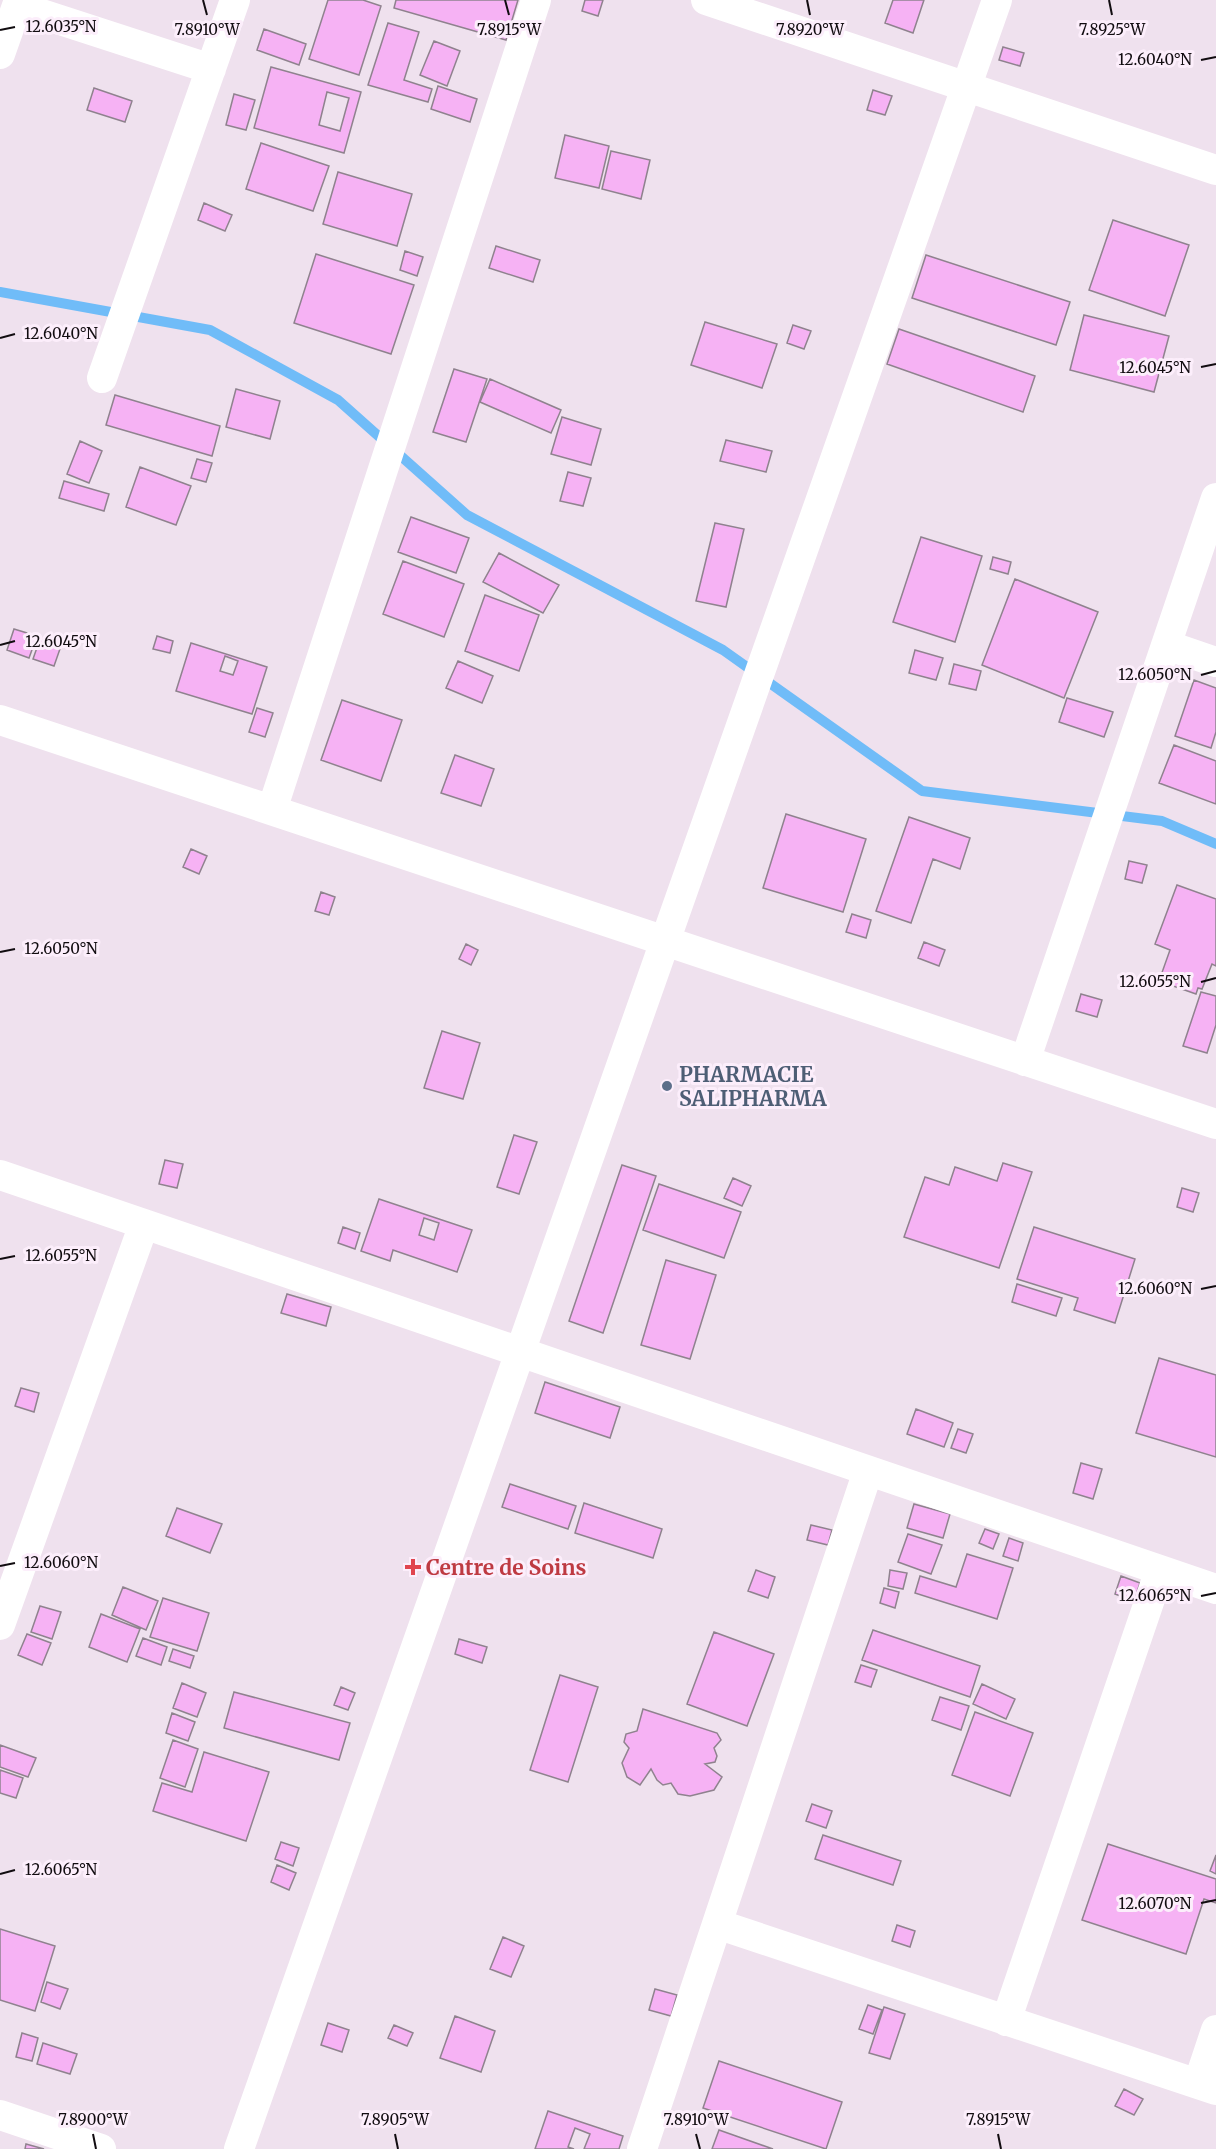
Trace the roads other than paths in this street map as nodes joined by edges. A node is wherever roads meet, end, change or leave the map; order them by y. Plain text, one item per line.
1 (235, 0) edge
2 (536, 0) edge
3 (706, 0) edge
4 (997, 0) edge
5 (18, 3) edge
6 (0, 54) edge
7 (211, 69) junction
8 (966, 87) junction
9 (1216, 170) edge
10 (102, 378) dead end
11 (1216, 498) edge
12 (1166, 645) junction
13 (1216, 662) edge
14 (0, 720) edge
15 (272, 810) junction
16 (665, 941) junction
17 (1025, 1060) junction
18 (1216, 1124) edge
19 (0, 1175) edge
20 (144, 1224) junction
21 (520, 1352) junction
22 (868, 1471) junction
23 (1160, 1570) junction
24 (1216, 1589) edge
25 (0, 1625) edge
26 (717, 1924) junction
27 (1006, 2021) junction
28 (1216, 2030) edge
29 (1207, 2087) edge
30 (0, 2115) edge
31 (101, 2149) edge
32 (239, 2149) edge
33 (642, 2149) edge

1 - 7 street
2 - 15 street
3 - 8 street
4 - 8 street
5 - 6 street
5 - 7 street
7 - 10 street
8 - 9 street
8 - 16 street
11 - 12 street
12 - 13 street
12 - 17 street
14 - 15 street
15 - 16 street
16 - 17 street
16 - 21 street
17 - 18 street
19 - 20 street
20 - 21 street
20 - 25 street
21 - 22 street
21 - 32 street
22 - 23 street
22 - 26 street
23 - 24 street
23 - 27 street
26 - 27 street
26 - 33 street
27 - 29 street
28 - 29 street
30 - 31 street

